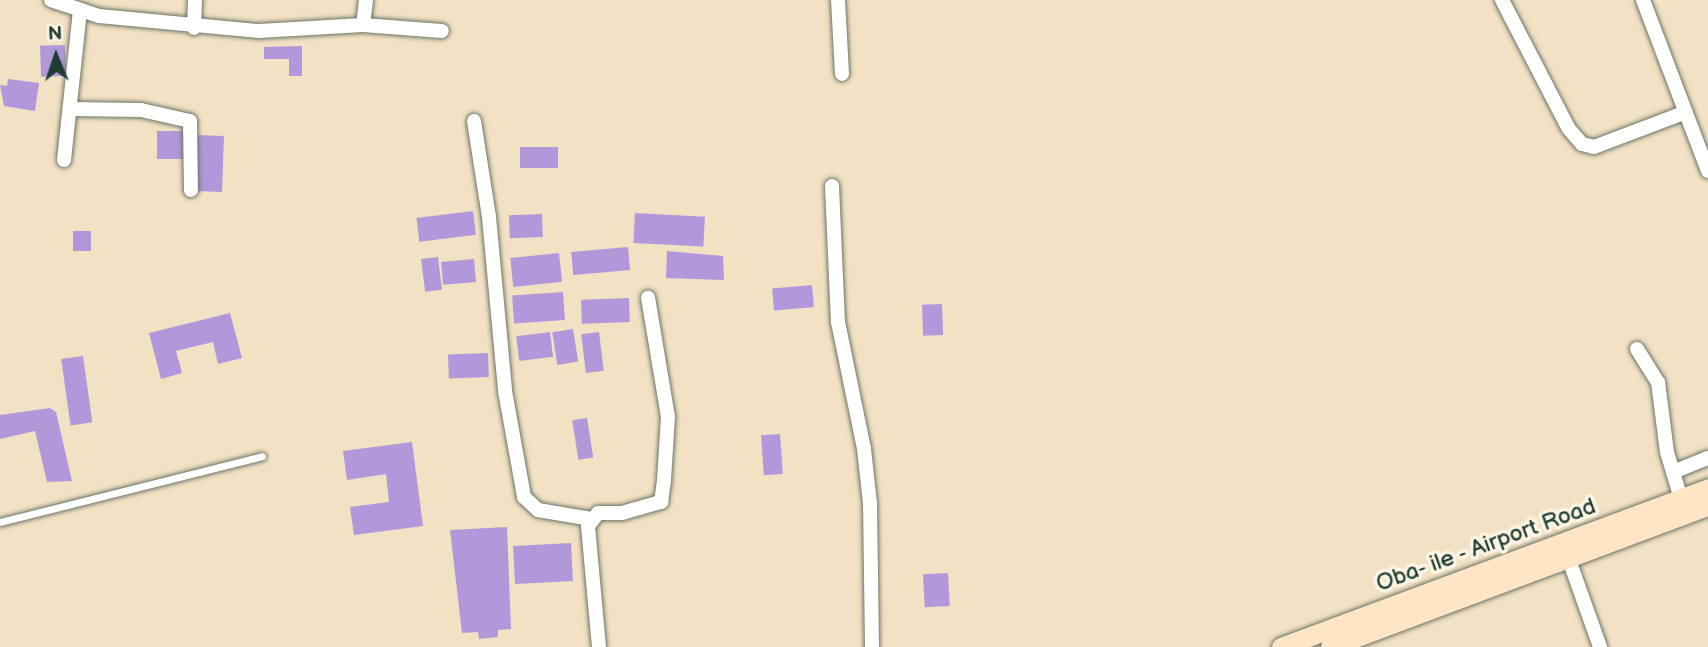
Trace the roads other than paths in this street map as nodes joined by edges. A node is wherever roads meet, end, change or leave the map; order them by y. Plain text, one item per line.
1 (51, 0) edge
2 (195, 0) edge
3 (366, 0) edge
4 (838, 0) edge
5 (1502, 0) edge
6 (1643, 0) edge
7 (80, 10) junction
8 (363, 24) junction
9 (194, 28) junction
10 (442, 31) dead end
11 (842, 74) dead end
12 (70, 109) junction
13 (1686, 112) junction
14 (474, 121) dead end
15 (64, 160) dead end
16 (1708, 171) edge
17 (832, 186) dead end
18 (191, 190) dead end
19 (648, 298) dead end
20 (1637, 348) dead end
21 (262, 456) dead end
22 (1708, 458) edge
23 (1673, 472) junction
24 (1708, 488) edge
25 (1681, 499) junction
26 (1708, 506) edge
27 (591, 519) junction
28 (0, 522) edge
29 (1595, 540) junction
30 (1568, 557) junction
31 (599, 647) edge
32 (872, 647) edge
33 (1281, 647) edge
34 (1330, 647) edge
35 (1601, 647) edge

1 - 7 street
2 - 9 street
3 - 8 street
4 - 11 street
5 - 13 street
6 - 13 street
7 - 9 street
7 - 12 street
8 - 9 street
8 - 10 street
12 - 15 street
12 - 18 street
13 - 16 street
14 - 27 street
17 - 32 street
19 - 27 street
20 - 23 street
21 - 28 lane
22 - 23 street
23 - 25 street
24 - 25 main road, Oba- ile - Airport Road
25 - 29 main road, Oba- ile - Airport Road
26 - 29 main road, Oba- ile - Airport Road
27 - 31 street
29 - 30 main road, Oba- ile - Airport Road
29 - 33 main road, Oba- ile - Airport Road
30 - 34 main road, Oba- ile - Airport Road
30 - 35 street

